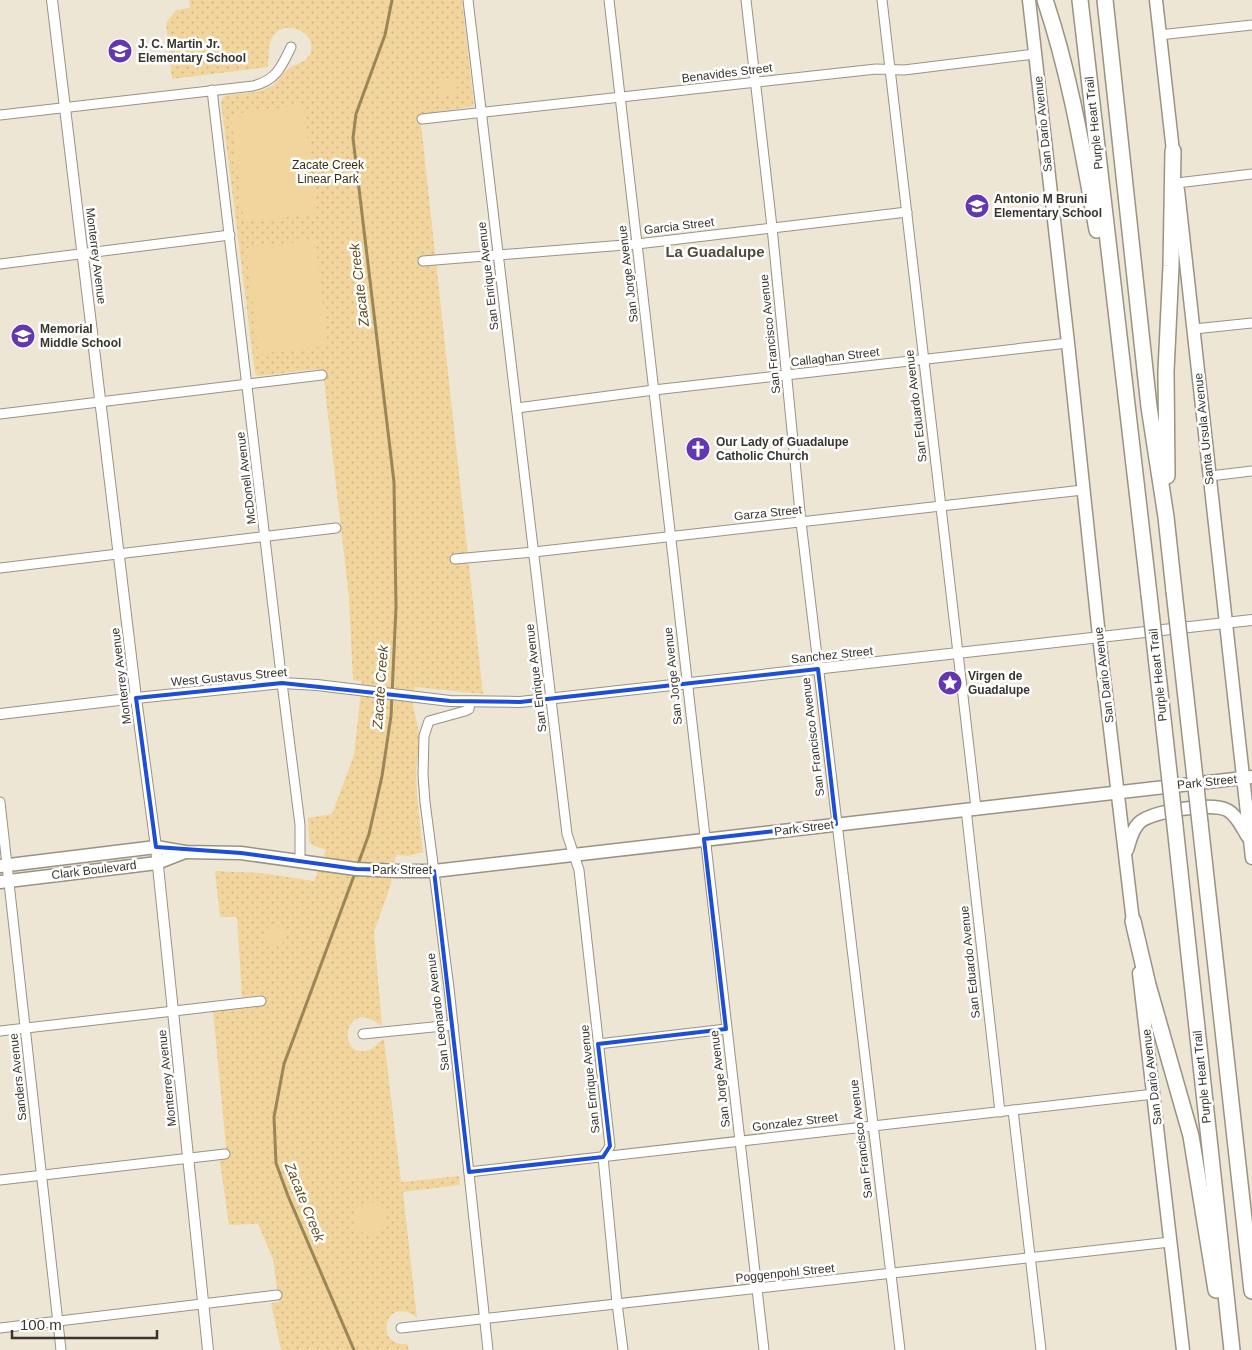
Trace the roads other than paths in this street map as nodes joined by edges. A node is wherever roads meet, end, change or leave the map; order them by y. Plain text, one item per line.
1 (52, 0) edge
2 (468, 0) edge
3 (609, 0) edge
4 (746, 0) edge
5 (882, 0) edge
6 (1028, 0) edge
7 (1045, 0) edge
8 (1080, 0) edge
9 (1104, 0) edge
10 (1156, 0) edge
11 (1252, 25) edge
12 (1159, 35) junction
13 (291, 47) dead end
14 (1035, 54) junction
15 (890, 69) junction
16 (756, 82) junction
17 (212, 90) junction
18 (620, 98) junction
19 (64, 107) junction
20 (481, 113) junction
21 (0, 115) edge
22 (422, 119) dead end
23 (1173, 151) junction
24 (1252, 174) edge
25 (1177, 183) junction
26 (907, 212) junction
27 (772, 227) junction
28 (230, 235) junction
29 (637, 244) junction
30 (83, 253) junction
31 (498, 255) junction
32 (424, 261) dead end
33 (0, 264) edge
34 (1116, 319) junction
35 (1252, 322) edge
36 (1194, 329) junction
37 (1068, 343) junction
38 (923, 359) junction
39 (322, 375) dead end
40 (787, 375) junction
41 (248, 384) junction
42 (654, 390) junction
43 (101, 402) junction
44 (517, 408) junction
45 (0, 414) edge
46 (1252, 471) edge
47 (1210, 476) junction
48 (1083, 490) junction
49 (940, 506) junction
50 (1166, 517) junction
51 (801, 522) junction
52 (336, 528) dead end
53 (266, 536) junction
54 (670, 536) junction
55 (534, 552) junction
56 (119, 553) junction
57 (455, 559) dead end
58 (0, 568) edge
59 (1252, 620) edge
60 (1225, 622) junction
61 (1099, 636) junction
62 (958, 653) junction
63 (818, 669) junction
64 (282, 683) junction
65 (686, 684) junction
66 (414, 696) joint
67 (136, 698) junction
68 (552, 699) junction
69 (470, 702) junction
70 (0, 714) edge
71 (1248, 777) edge
72 (1118, 792) junction
73 (0, 802) edge
74 (971, 809) junction
75 (836, 824) junction
76 (704, 839) junction
77 (1250, 839) junction
78 (156, 847) junction
79 (186, 852) junction
80 (573, 854) junction
81 (1125, 854) junction
82 (1252, 858) edge
83 (300, 862) junction
84 (158, 863) junction
85 (4, 865) edge
86 (356, 869) joint
87 (434, 870) junction
88 (5, 881) edge
89 (1133, 921) junction
90 (261, 1001) dead end
91 (172, 1010) junction
92 (453, 1025) junction
93 (24, 1028) junction
94 (726, 1028) junction
95 (0, 1031) edge
96 (363, 1034) dead end
97 (598, 1044) junction
98 (1154, 1094) junction
99 (1013, 1110) junction
100 (1000, 1112) junction
101 (873, 1126) junction
102 (740, 1141) junction
103 (225, 1154) dead end
104 (603, 1157) junction
105 (189, 1159) junction
106 (469, 1172) junction
107 (41, 1175) junction
108 (0, 1180) edge
109 (1170, 1242) junction
110 (1030, 1258) junction
111 (890, 1274) junction
112 (757, 1289) junction
113 (1252, 1292) edge
114 (277, 1295) dead end
115 (203, 1304) junction
116 (617, 1304) junction
117 (485, 1319) junction
118 (58, 1322) junction
119 (0, 1328) edge
120 (401, 1328) dead end
121 (61, 1350) edge
122 (208, 1350) edge
123 (488, 1350) edge
124 (623, 1350) edge
125 (764, 1350) edge
126 (900, 1350) edge
127 (1040, 1350) edge
128 (1183, 1350) edge
129 (1227, 1350) edge
130 (1232, 1350) edge

1 - 19 street, Monterrey Avenue
2 - 20 street, San Enrique Avenue
3 - 18 street, San Jorge Avenue
4 - 16 street, San Francisco Avenue
5 - 15 street, San Eduardo Avenue
6 - 14 main road, San Dario Avenue
7 - 34 highway
8 - 34 highway, Purple Heart Trail
9 - 50 highway, Purple Heart Trail
10 - 12 main road, Santa Ursula Avenue
11 - 12 street
12 - 23 main road, Santa Ursula Avenue
13 - 17 street
14 - 15 street, Benavides Street
14 - 37 main road, San Dario Avenue
15 - 16 street, Benavides Street
15 - 26 street, San Eduardo Avenue
16 - 18 street, Benavides Street
16 - 27 street, San Francisco Avenue
17 - 19 street
17 - 28 street, McDonell Avenue
18 - 20 street, Benavides Street
18 - 29 street, San Jorge Avenue
19 - 21 street
19 - 30 street, Monterrey Avenue
20 - 22 street, Benavides Street
20 - 31 street, San Enrique Avenue
23 - 25 main road, Santa Ursula Avenue
23 - 50 highway
24 - 25 street
25 - 36 main road, Santa Ursula Avenue
26 - 27 street, Garcia Street
26 - 38 street, San Eduardo Avenue
27 - 29 street, Garcia Street
27 - 40 street, San Francisco Avenue
28 - 30 street
28 - 41 street, McDonell Avenue
29 - 31 street, Garcia Street
29 - 42 street, San Jorge Avenue
30 - 33 street
30 - 43 street, Monterrey Avenue
31 - 32 street, Garcia Street
31 - 44 street, San Enrique Avenue
34 - 130 highway, Purple Heart Trail, bridge
35 - 36 street
36 - 47 main road, Santa Ursula Avenue
37 - 38 street, Callaghan Street
37 - 48 main road, San Dario Avenue
38 - 40 street, Callaghan Street
38 - 49 street, San Eduardo Avenue
39 - 41 street
40 - 42 street, Callaghan Street
40 - 51 street, San Francisco Avenue
41 - 43 street
41 - 53 street, McDonell Avenue
42 - 44 street, Callaghan Street
42 - 54 street, San Jorge Avenue
43 - 45 street
43 - 56 street, Monterrey Avenue
44 - 55 street, San Enrique Avenue
46 - 47 street
47 - 60 main road, Santa Ursula Avenue
48 - 49 street, Garza Street
48 - 61 main road, San Dario Avenue
49 - 51 street, Garza Street
49 - 62 street, San Eduardo Avenue
50 - 113 highway, Purple Heart Trail, bridge
51 - 54 street, Garza Street
51 - 63 street, San Francisco Avenue
52 - 53 street
53 - 56 street
53 - 64 street, McDonell Avenue
54 - 55 street, Garza Street
54 - 65 street, San Jorge Avenue
55 - 57 street, Garza Street
55 - 68 street, San Enrique Avenue
56 - 58 street
56 - 67 street, Monterrey Avenue
59 - 60 street, Sanchez Street
60 - 61 street, Sanchez Street
60 - 71 main road, Santa Ursula Avenue
61 - 62 street, Sanchez Street
61 - 72 main road, San Dario Avenue
62 - 63 street, Sanchez Street
62 - 74 street, San Eduardo Avenue
63 - 65 street, Sanchez Street
63 - 75 street, San Francisco Avenue
64 - 66 street, West Gustavus Street
64 - 67 street, West Gustavus Street
64 - 83 street, McDonell Avenue
65 - 68 street, Sanchez Street
65 - 76 street, San Jorge Avenue
66 - 69 street, Sanchez Street
67 - 70 street, West Gustavus Street
67 - 78 street, Monterrey Avenue
68 - 69 street, Sanchez Street
68 - 80 street, San Enrique Avenue
69 - 87 street, San Leonardo Avenue
71 - 72 main road, Park Street
71 - 77 main road, Santa Ursula Avenue
72 - 74 main road, Park Street
72 - 81 main road, San Dario Avenue
73 - 85 street, Sanders Avenue
74 - 75 main road, Park Street
74 - 100 street, San Eduardo Avenue
75 - 76 main road, Park Street
75 - 101 street, San Francisco Avenue
76 - 80 main road, Park Street
76 - 94 street, San Jorge Avenue
77 - 81 main road
77 - 82 main road, Santa Ursula Avenue
78 - 79 main road, Clark Boulevard
78 - 84 street, Monterrey Avenue
78 - 85 main road, Clark Boulevard
79 - 83 main road, Clark Boulevard
79 - 84 main road, Clark Boulevard
80 - 87 main road, Park Street
80 - 97 street, San Enrique Avenue
81 - 89 main road, San Dario Avenue
83 - 86 main road, Clark Boulevard
84 - 88 main road, Clark Boulevard
84 - 91 street, Monterrey Avenue
85 - 88 street, Sanders Avenue
86 - 87 main road, Park Street
87 - 92 street, San Leonardo Avenue
88 - 93 street, Sanders Avenue
89 - 98 main road, San Dario Avenue
89 - 129 highway
90 - 91 street
91 - 93 street
91 - 105 street, Monterrey Avenue
92 - 96 street
92 - 106 street, San Leonardo Avenue
93 - 95 street
93 - 107 street, Sanders Avenue
94 - 97 street
94 - 102 street, San Jorge Avenue
97 - 104 street, San Enrique Avenue
98 - 99 street, Gonzalez Street
98 - 109 main road, San Dario Avenue
99 - 100 street, Gonzalez Street
99 - 110 street
100 - 101 street, Gonzalez Street
101 - 102 street, Gonzalez Street
101 - 111 street, San Francisco Avenue
102 - 104 street, Gonzalez Street
102 - 112 street, San Jorge Avenue
103 - 105 street
104 - 106 street, Gonzalez Street
104 - 116 street, San Enrique Avenue
105 - 107 street
105 - 115 street, Monterrey Avenue
106 - 117 street, San Leonardo Avenue
107 - 108 street
107 - 118 street, Sanders Avenue
109 - 110 street, Poggenpohl Street
109 - 128 main road, San Dario Avenue
110 - 111 street, Poggenpohl Street
110 - 127 street
111 - 112 street, Poggenpohl Street
111 - 126 street, San Francisco Avenue
112 - 116 street, Poggenpohl Street
112 - 125 street, San Jorge Avenue
114 - 115 street
115 - 118 street
115 - 122 street, Monterrey Avenue
116 - 117 street, Poggenpohl Street
116 - 124 street, San Enrique Avenue
117 - 120 street, Poggenpohl Street
117 - 123 street, San Leonardo Avenue
118 - 119 street
118 - 121 street, Sanders Avenue

